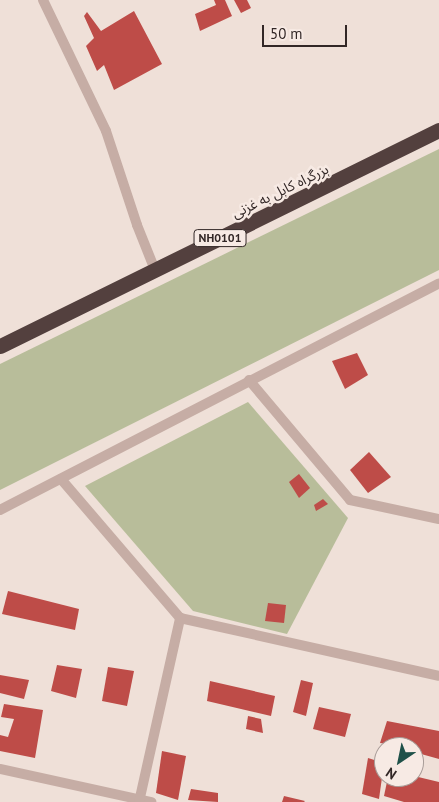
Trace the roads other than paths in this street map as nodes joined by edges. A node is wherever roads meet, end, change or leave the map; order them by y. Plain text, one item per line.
1 (43, 0) edge
2 (439, 130) edge
3 (155, 270) junction
4 (439, 283) edge
5 (0, 346) edge
6 (249, 380) junction
7 (61, 479) junction
8 (0, 510) edge
9 (439, 519) edge
10 (180, 618) junction
11 (439, 676) edge
12 (0, 769) edge
13 (139, 801) edge
14 (151, 802) edge

1 - 3 street
2 - 3 highway, بزرگراه کابل به غزنی / NH0101
3 - 5 highway, بزرگراه کابل به غزنی / NH0101
4 - 6 street
6 - 7 street
6 - 9 street
7 - 8 street
7 - 10 street
10 - 11 street
10 - 13 street
12 - 13 street
13 - 14 street

